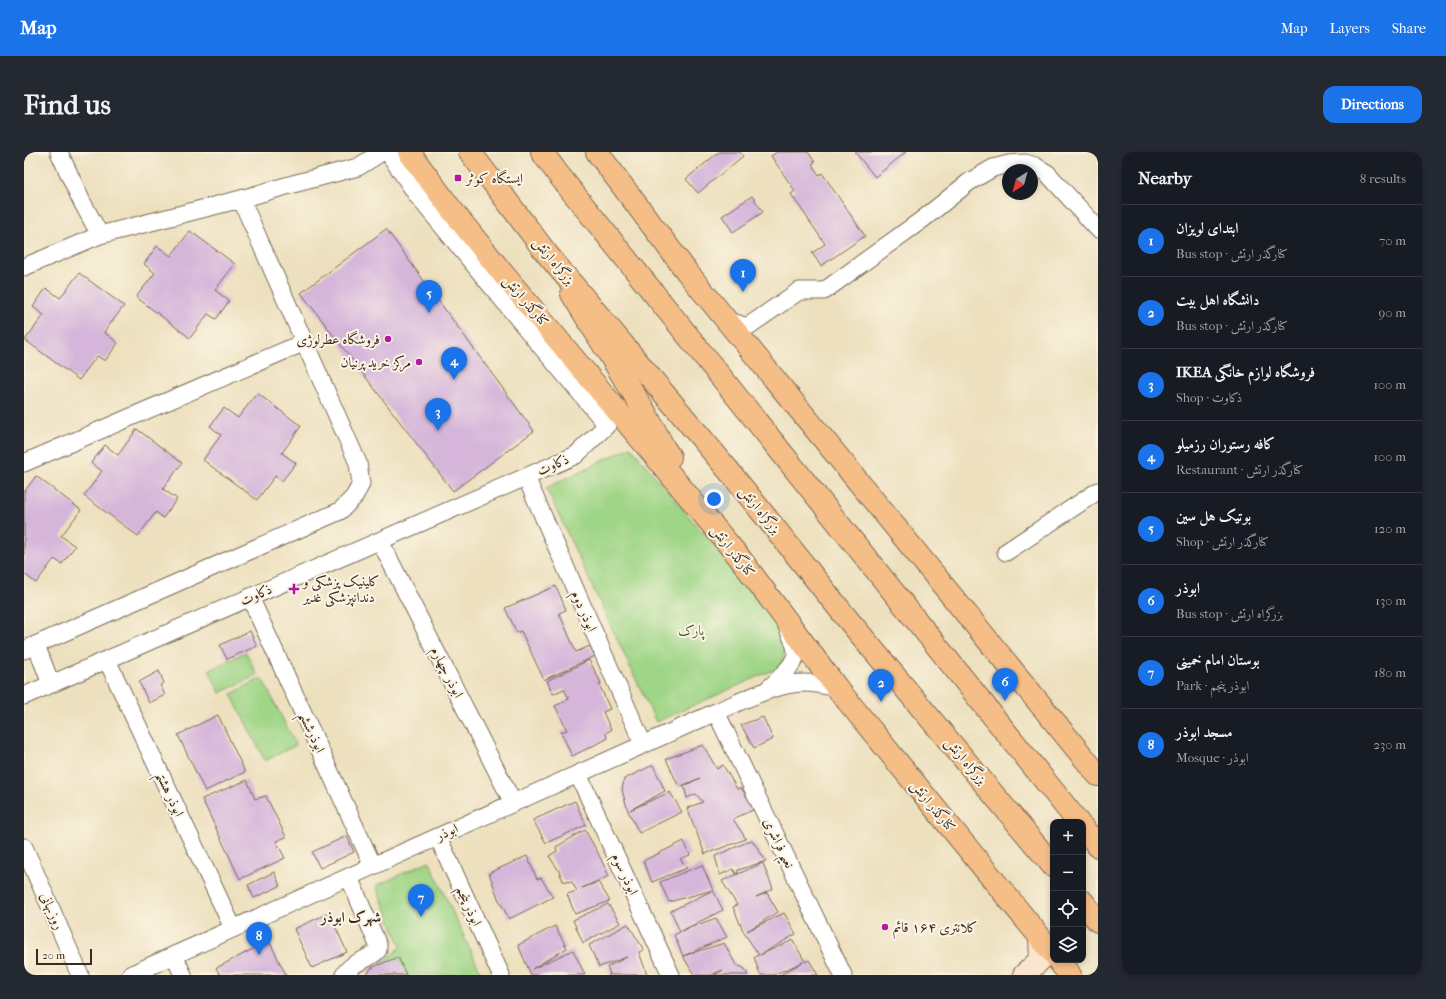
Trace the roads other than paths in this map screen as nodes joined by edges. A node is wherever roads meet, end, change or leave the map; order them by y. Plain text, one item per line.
1 (59, 152) edge
2 (382, 152) edge
3 (388, 152) edge
4 (409, 152) edge
5 (470, 152) edge
6 (542, 152) edge
7 (597, 152) edge
8 (241, 199) junction
9 (1098, 229) edge
10 (100, 236) junction
11 (548, 254) junction
12 (24, 267) edge
13 (727, 320) junction
14 (305, 342) junction
15 (24, 463) edge
16 (526, 477) junction
17 (1098, 491) edge
18 (380, 540) junction
19 (1006, 552) dead end
20 (739, 557) junction
21 (250, 598) junction
22 (786, 620) junction
23 (30, 648) edge
24 (107, 660) junction
25 (51, 684) junction
26 (836, 688) junction
27 (765, 692) junction
28 (24, 696) edge
29 (716, 712) junction
30 (643, 744) junction
31 (578, 774) junction
32 (1098, 775) edge
33 (513, 803) junction
34 (1076, 819) edge
35 (1086, 832) edge
36 (438, 837) junction
37 (1098, 846) edge
38 (24, 847) edge
39 (1050, 862) edge
40 (373, 866) junction
41 (349, 876) junction
42 (1086, 906) edge
43 (1098, 920) edge
44 (233, 928) junction
45 (1047, 945) edge
46 (174, 955) junction
47 (1060, 963) edge
48 (80, 975) edge
49 (130, 975) edge
50 (183, 975) edge
51 (344, 975) edge
52 (501, 975) edge
53 (671, 975) edge
54 (843, 975) edge
55 (1024, 975) edge
56 (1034, 975) edge
57 (1043, 975) edge
58 (1070, 975) edge

1 - 10 street
2 - 8 street
3 - 16 street, ذکاوت
4 - 20 main road, کنارگذر ارتش
5 - 11 main road, بزرگراه ارتش
6 - 34 main road
7 - 13 main road
8 - 10 street
8 - 14 street
9 - 13 street
10 - 12 street
11 - 20 main road
11 - 39 main road, بزرگراه ارتش
13 - 32 main road
14 - 15 street
14 - 23 street
16 - 18 street, ذکاوت
16 - 30 street, ابوذر دوم
17 - 19 street
18 - 21 street, ذکاوت
18 - 33 street, ابوذر چهارم
20 - 22 main road, کنارگذر ارتش
21 - 24 street, ذکاوت
21 - 40 street, ابوذرششم
22 - 26 main road, کنارگذر ارتش
22 - 27 street
23 - 25 street
24 - 25 street, ذکاوت
24 - 44 street, ابوذر هشتم
25 - 28 street, ذکاوت
26 - 27 street, ابوذر
26 - 45 main road, کنارگذر ارتش
27 - 29 street, ابوذر
29 - 30 street, ابوذر
29 - 54 street, نعیم فراشری
30 - 31 street, ابوذر
31 - 33 street, ابوذر
31 - 53 street, ابوذر سوم
33 - 36 street, ابوذر
35 - 37 main road
36 - 40 street, ابوذر
36 - 52 street, ابوذر پنجم
38 - 48 street, روزبهانی
40 - 41 street, ابوذر
41 - 44 street, ابوذر
41 - 51 street
42 - 43 main road
44 - 46 street, ابوذر
45 - 55 main road
46 - 49 street, ابوذر
46 - 50 street
47 - 58 main road
56 - 57 main road

